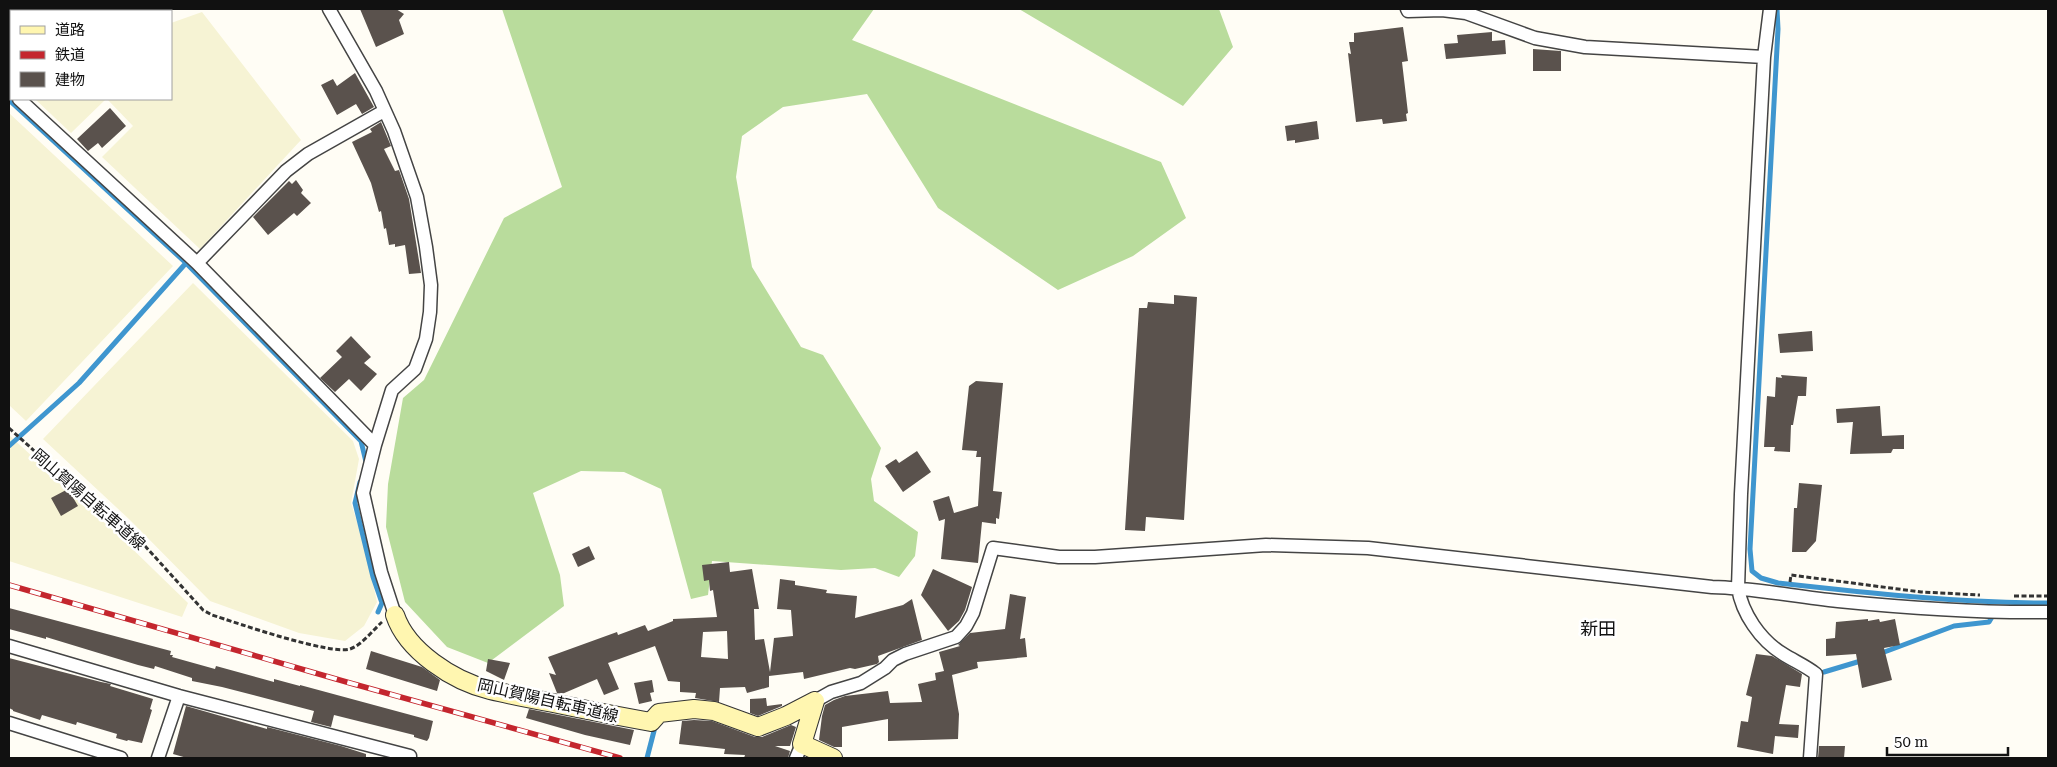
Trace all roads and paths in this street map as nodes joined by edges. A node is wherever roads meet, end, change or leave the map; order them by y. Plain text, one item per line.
1 (329, 9) edge
2 (1407, 9) edge
3 (1770, 9) edge
4 (1764, 57) junction
5 (20, 100) edge
6 (384, 112) junction
7 (197, 263) junction
8 (9, 428) edge
9 (374, 445) junction
10 (1790, 580) dead end
11 (1738, 588) junction
12 (1988, 596) dead end
13 (2012, 596) dead end
14 (2048, 596) edge
15 (2048, 612) edge
16 (394, 615) junction
17 (9, 646) edge
18 (179, 696) junction
19 (816, 701) junction
20 (9, 724) edge
21 (799, 751) edge
22 (410, 756) dead end
23 (121, 758) edge
24 (158, 758) edge
25 (833, 758) edge
26 (1810, 758) edge

1 - 6 street
2 - 4 street
3 - 4 street
4 - 11 street
5 - 7 street
6 - 7 street
6 - 9 street
7 - 9 street
8 - 16 path, 岡山賀陽自転車道線
9 - 16 street
10 - 12 path
11 - 15 street
11 - 19 street
11 - 26 street
13 - 14 path
16 - 19 main road, 岡山賀陽自転車道線
17 - 18 street
18 - 22 street
18 - 24 street
19 - 21 main road
20 - 23 street
21 - 25 main road

